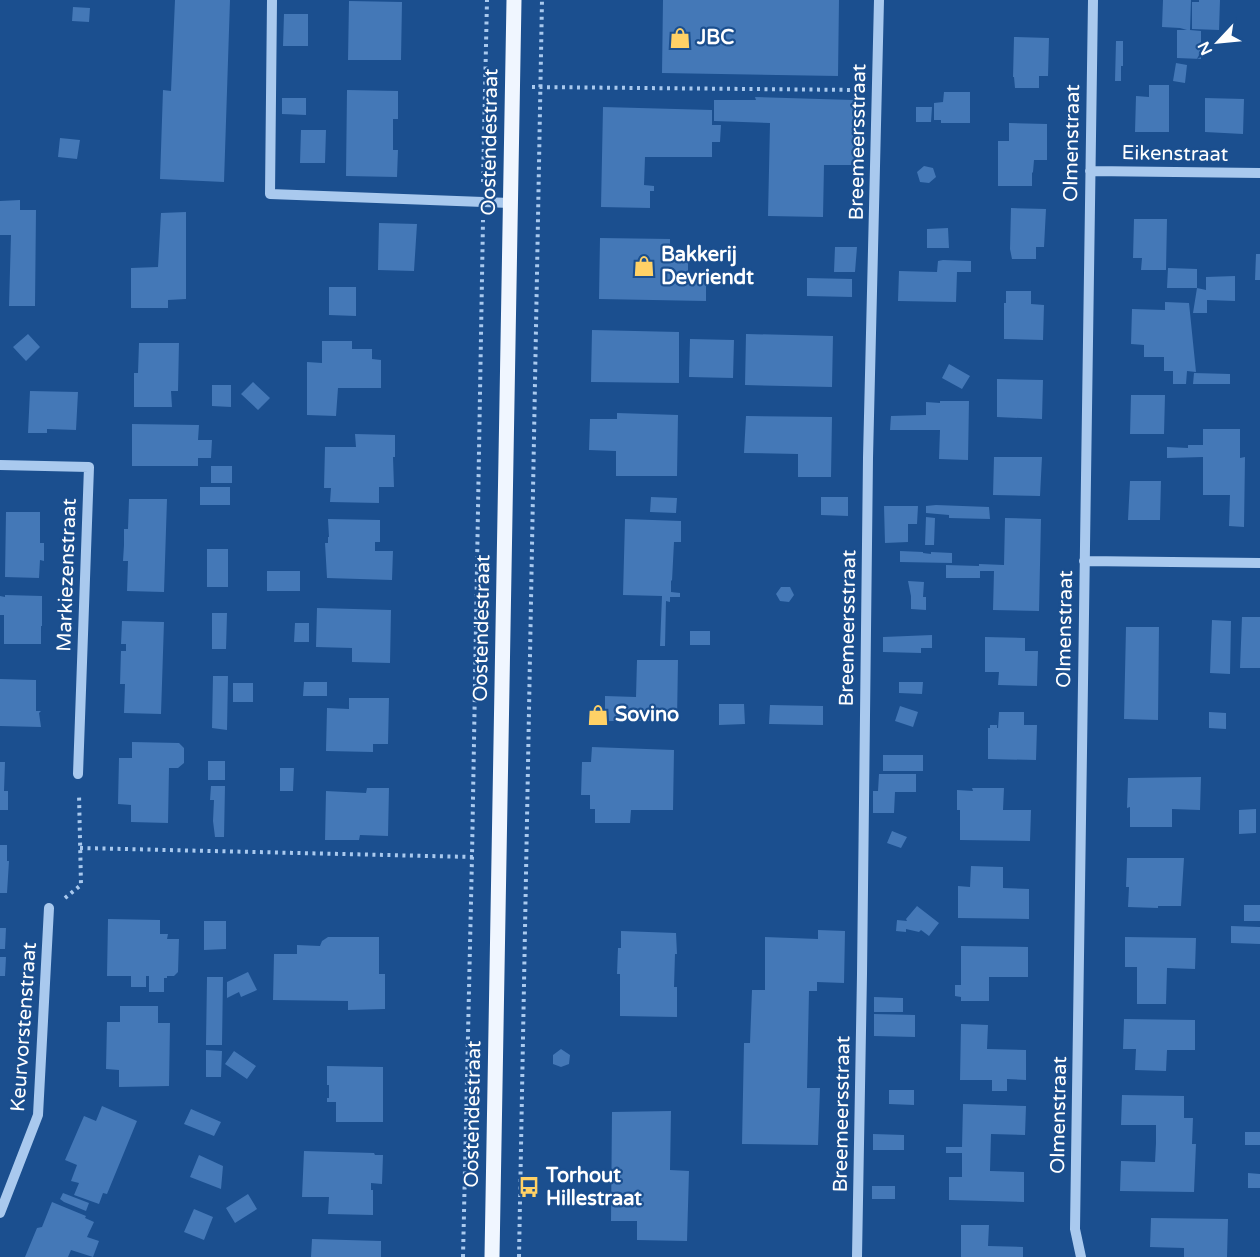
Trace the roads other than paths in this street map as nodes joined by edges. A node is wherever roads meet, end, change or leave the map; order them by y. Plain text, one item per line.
1 (272, 0) edge
2 (514, 0) edge
3 (879, 0) edge
4 (1093, 0) edge
5 (1090, 171) junction
6 (1260, 173) edge
7 (510, 203) junction
8 (0, 465) edge
9 (1084, 561) junction
10 (1260, 563) edge
11 (78, 774) road end
12 (49, 909) road end
13 (0, 1213) edge
14 (492, 1257) edge
15 (857, 1257) edge
16 (1081, 1257) edge

1 - 7 street
2 - 7 main road, Oostendestraat
3 - 15 street, Breemeersstraat
4 - 5 street, Olmenstraat
5 - 6 street, Eikenstraat
5 - 9 street, Olmenstraat
7 - 14 main road, Oostendestraat
8 - 11 street, Markiezenstraat
9 - 10 street
9 - 16 street, Olmenstraat
12 - 13 street, Keurvorstenstraat

